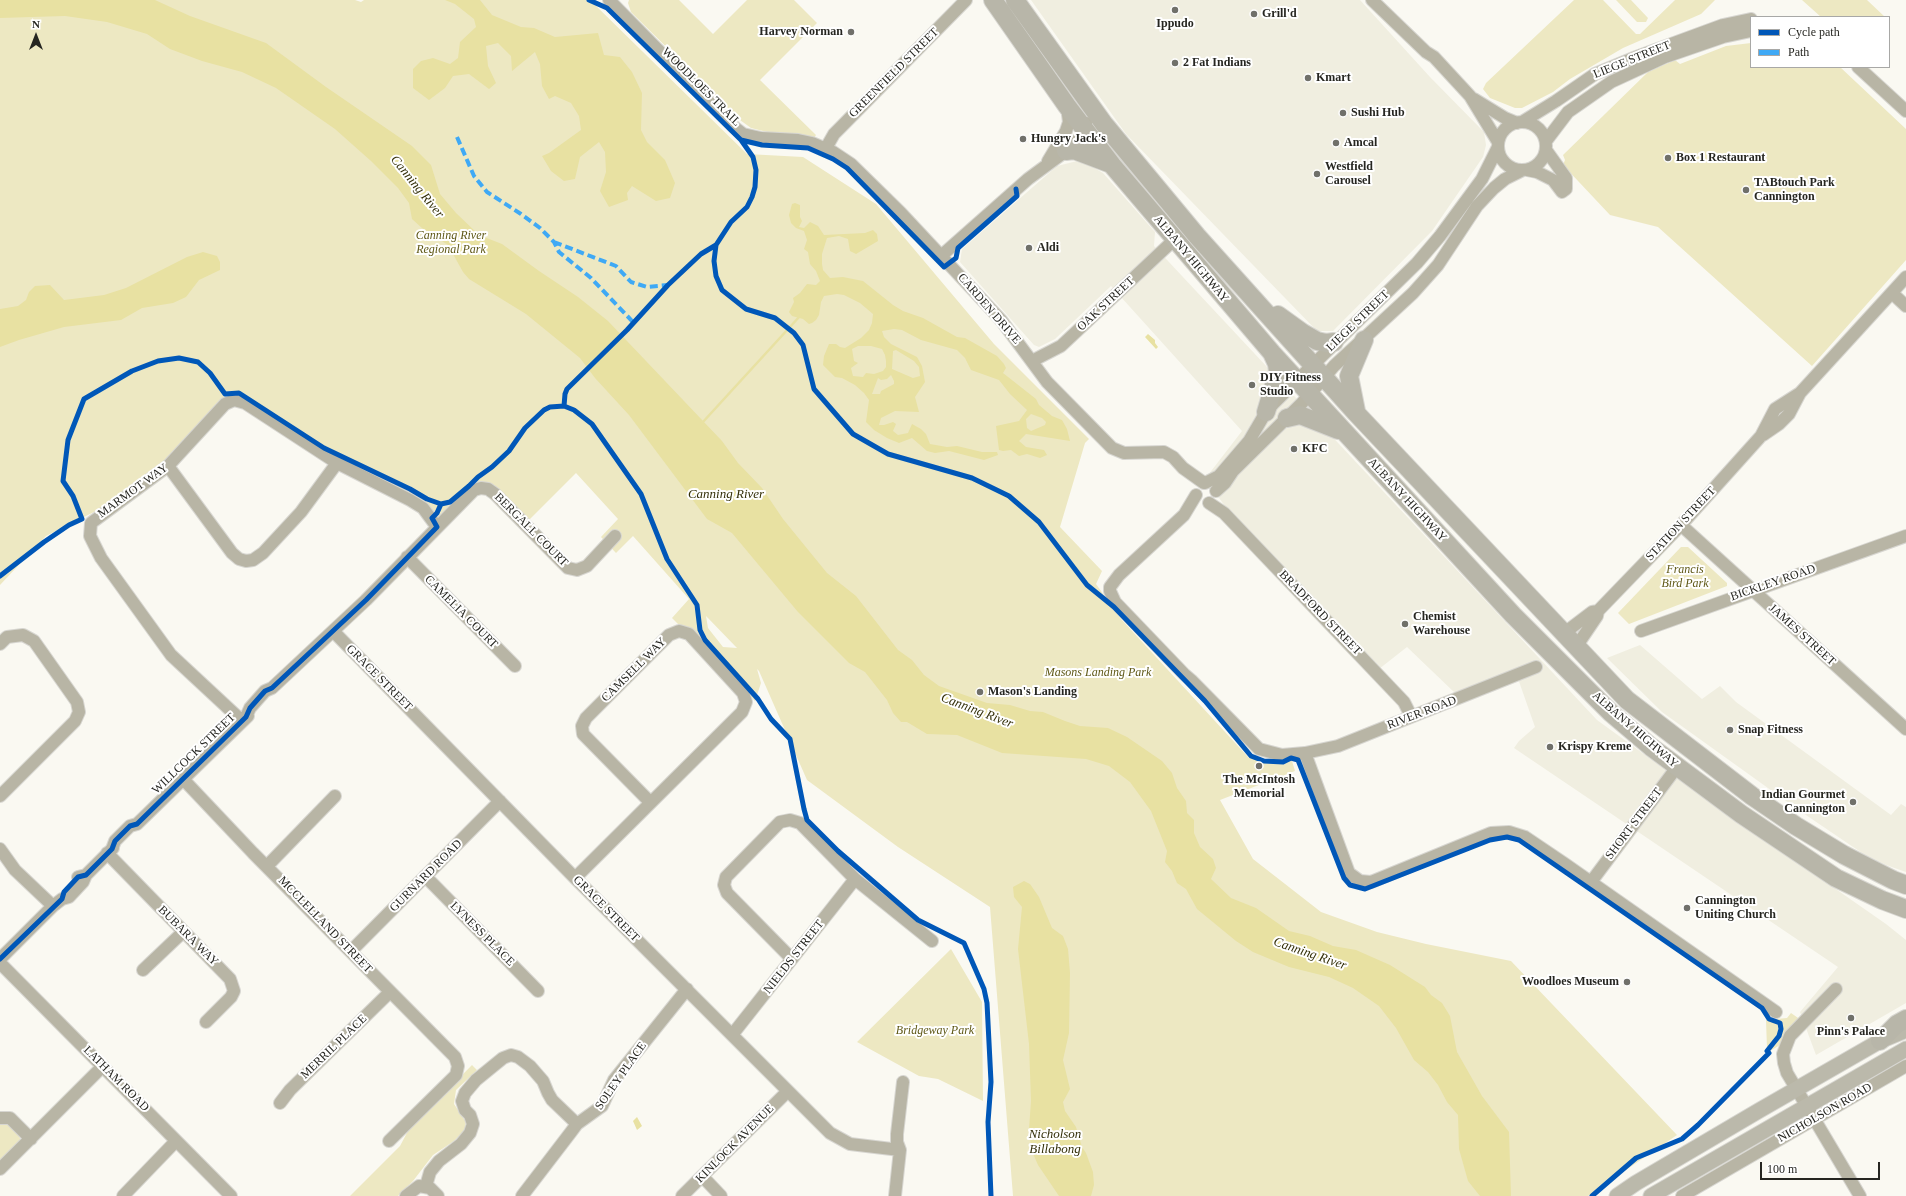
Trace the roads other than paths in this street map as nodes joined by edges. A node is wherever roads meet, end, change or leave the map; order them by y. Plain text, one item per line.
1 (610, 0) edge
2 (966, 0) edge
3 (993, 0) edge
4 (1015, 0) edge
5 (1372, 0) edge
6 (1382, 0) edge
7 (1750, 19) edge
8 (1750, 31) edge
9 (1434, 58) junction
10 (1859, 68) edge
11 (1470, 96) junction
12 (1083, 97) junction
13 (1067, 106) junction
14 (1906, 111) edge
15 (1519, 122) junction
16 (1086, 124) junction
17 (1498, 144) junction
18 (1546, 146) junction
19 (826, 148) junction
20 (1066, 152) junction
21 (1045, 165) junction
22 (1112, 165) junction
23 (1525, 170) junction
24 (1175, 239) junction
25 (941, 256) junction
26 (1906, 277) edge
27 (1892, 293) junction
28 (1252, 298) junction
29 (1906, 306) edge
30 (1364, 340) junction
31 (1334, 342) junction
32 (1272, 353) junction
33 (1032, 361) junction
34 (1319, 370) junction
35 (1297, 381) junction
36 (1309, 394) junction
37 (1266, 412) junction
38 (1356, 413) junction
39 (1287, 418) junction
40 (1344, 432) junction
41 (338, 463) junction
42 (168, 466) junction
43 (481, 488) joint
44 (1206, 492) junction
45 (1681, 525) junction
46 (438, 527) junction
47 (615, 536) dead end
48 (1906, 536) edge
49 (407, 557) junction
50 (1110, 587) joint
51 (1753, 590) junction
52 (1598, 611) junction
53 (333, 631) junction
54 (1641, 631) dead end
55 (1563, 634) junction
56 (0, 644) edge
57 (1576, 647) junction
58 (515, 666) dead end
59 (1536, 667) dead end
60 (1411, 716) junction
61 (244, 719) junction
62 (1906, 729) edge
63 (1305, 753) junction
64 (1677, 767) junction
65 (183, 779) junction
66 (0, 796) edge
67 (335, 796) dead end
68 (500, 801) junction
69 (650, 802) junction
70 (0, 849) edge
71 (110, 851) junction
72 (267, 866) junction
73 (426, 876) junction
74 (575, 878) junction
75 (855, 879) junction
76 (1591, 882) junction
77 (1906, 885) edge
78 (57, 902) junction
79 (1906, 909) edge
80 (183, 932) junction
81 (932, 941) dead end
82 (351, 951) junction
83 (0, 959) edge
84 (792, 959) junction
85 (0, 964) edge
86 (143, 970) dead end
87 (687, 989) junction
88 (1836, 989) dead end
89 (538, 991) dead end
90 (390, 992) junction
91 (1776, 1012) dead end
92 (1906, 1019) edge
93 (206, 1022) dead end
94 (1906, 1030) edge
95 (732, 1035) junction
96 (1880, 1041) junction
97 (1906, 1049) edge
98 (103, 1066) junction
99 (1906, 1066) edge
100 (903, 1082) dead end
101 (1797, 1089) junction
102 (788, 1091) junction
103 (280, 1103) dead end
104 (1811, 1113) junction
105 (0, 1118) edge
106 (577, 1124) junction
107 (31, 1139) junction
108 (176, 1141) junction
109 (389, 1141) dead end
110 (896, 1147) junction
111 (0, 1169) edge
112 (702, 1176) junction
113 (426, 1186) junction
114 (123, 1196) edge
115 (230, 1196) edge
116 (406, 1196) edge
117 (438, 1196) edge
118 (522, 1196) edge
119 (682, 1196) edge
120 (721, 1196) edge
121 (887, 1196) edge
122 (895, 1196) edge
123 (1617, 1196) edge
124 (1651, 1196) edge
125 (1682, 1196) edge
126 (1860, 1196) edge

1 - 19 street, CARDEN DRIVE
2 - 19 street, GREENFIELD STREET
3 - 13 highway, ALBANY HIGHWAY
4 - 12 highway, ALBANY HIGHWAY
5 - 9 street
6 - 9 street
7 - 15 street, LIEGE STREET
8 - 18 street, LIEGE STREET
9 - 11 street
10 - 14 street
11 - 15 street
11 - 17 street
12 - 16 street
12 - 28 highway, ALBANY HIGHWAY
13 - 16 highway, ALBANY HIGHWAY
13 - 21 street
15 - 17 street
15 - 18 street
16 - 20 street
16 - 22 highway, ALBANY HIGHWAY
17 - 23 street
17 - 31 street, LIEGE STREET
18 - 23 street
18 - 23 street
19 - 25 street, CARDEN DRIVE
20 - 21 street
20 - 22 highway
21 - 25 street
22 - 24 highway, ALBANY HIGHWAY
23 - 30 street, LIEGE STREET
24 - 32 highway, ALBANY HIGHWAY
24 - 33 street, OAK STREET
25 - 33 street, CARDEN DRIVE
26 - 27 street, STATION STREET
27 - 29 street
27 - 45 street, STATION STREET
28 - 31 highway
28 - 34 highway, ALBANY HIGHWAY
30 - 34 street, LIEGE STREET
30 - 38 highway
31 - 34 street, LIEGE STREET
32 - 35 highway, ALBANY HIGHWAY
32 - 37 highway
33 - 44 street, CARDEN DRIVE
34 - 35 street, LIEGE STREET
34 - 36 street, LIEGE STREET
34 - 38 highway, ALBANY HIGHWAY
35 - 36 highway, ALBANY HIGHWAY
35 - 37 street, LIEGE STREET
36 - 39 street, LIEGE STREET
36 - 40 highway, ALBANY HIGHWAY
37 - 44 street, LIEGE STREET
38 - 55 highway, ALBANY HIGHWAY
39 - 40 highway
39 - 44 street, LIEGE STREET
40 - 64 highway, ALBANY HIGHWAY
41 - 42 street, MARMOT WAY
41 - 42 street
41 - 46 street, MARMOT WAY
42 - 61 street, MARMOT WAY
43 - 46 street, WILLCOCK STREET
43 - 47 street, BERGALL COURT
44 - 50 street, LIEGE STREET
44 - 60 street, BRADFORD STREET
45 - 51 street, JAMES STREET
45 - 52 street, STATION STREET
46 - 49 street, WILLCOCK STREET
48 - 51 street, BICKLEY ROAD
49 - 53 street, WILLCOCK STREET
49 - 58 street, CAMELIA COURT
50 - 63 street, RIVER ROAD
51 - 54 street, BICKLEY ROAD
51 - 62 street, JAMES STREET
52 - 55 street, STATION STREET
52 - 57 street, STATION STREET
53 - 61 street, WILLCOCK STREET
53 - 68 street, GRACE STREET
55 - 57 highway, ALBANY HIGHWAY
56 - 66 street
57 - 77 highway, ALBANY HIGHWAY
59 - 60 street, RIVER ROAD
60 - 63 street, RIVER ROAD
61 - 65 street, WILLCOCK STREET
63 - 76 street
64 - 76 street, SHORT STREET
64 - 79 highway, ALBANY HIGHWAY
65 - 71 street, WILLCOCK STREET
65 - 72 street, MCCLELLAND STREET
67 - 72 street
68 - 73 street, GURNARD ROAD
68 - 74 street, GRACE STREET
69 - 69 street, CAMSELL WAY
69 - 74 street, CAMSELL WAY
70 - 78 street
71 - 78 street, WILLCOCK STREET
71 - 80 street, BUBARA WAY
72 - 82 street, MCCLELLAND STREET
73 - 82 street, GURNARD ROAD
73 - 89 street, LYNESS PLACE
74 - 87 street, GRACE STREET
75 - 81 street
75 - 84 street, NIELDS STREET
75 - 84 street
76 - 91 street
78 - 83 street, WILLCOCK STREET
80 - 86 street
80 - 93 street, BUBARA WAY
82 - 90 street, MCCLELLAND STREET
84 - 95 street, NIELDS STREET
85 - 98 street, LATHAM ROAD
87 - 95 street, GRACE STREET
87 - 106 street, SOLEY PLACE
88 - 101 street, NICHOLSON ROAD
90 - 103 street, MERRIL PLACE
90 - 109 street, MCCLELLAND STREET
92 - 96 highway
94 - 96 main road
95 - 102 street, GRACE STREET
96 - 101 main road
97 - 104 main road, NICHOLSON ROAD
98 - 107 street
98 - 108 street, LATHAM ROAD
99 - 104 street, NICHOLSON ROAD
100 - 110 street
101 - 104 street, NICHOLSON ROAD
101 - 123 main road
102 - 110 street, GRACE STREET
102 - 112 street, KINLOCK AVENUE
104 - 124 main road, NICHOLSON ROAD
104 - 125 street, NICHOLSON ROAD
104 - 126 street
105 - 107 street
106 - 113 street
106 - 118 street, SOLEY PLACE
107 - 111 street
108 - 114 street
108 - 115 street, LATHAM ROAD
110 - 121 street
110 - 122 street
112 - 119 street, KINLOCK AVENUE
112 - 120 street
113 - 116 street
113 - 117 street

